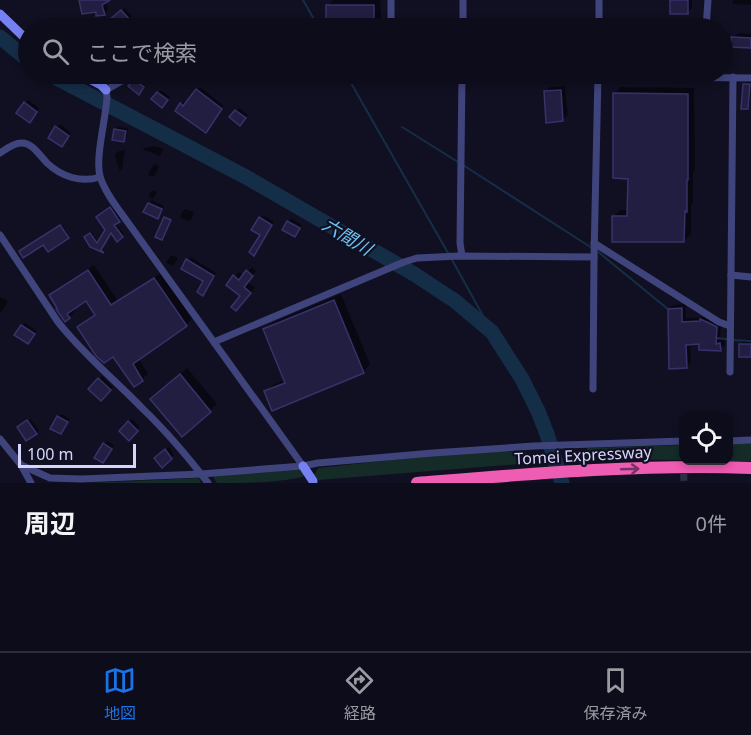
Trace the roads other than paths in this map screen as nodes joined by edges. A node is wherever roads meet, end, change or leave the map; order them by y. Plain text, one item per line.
1 (392, 0) edge
2 (463, 0) edge
3 (599, 0) edge
4 (708, 0) edge
5 (0, 14) edge
6 (391, 18) edge
7 (463, 18) edge
8 (599, 18) edge
9 (707, 18) edge
10 (18, 31) edge
11 (733, 77) edge
12 (751, 78) edge
13 (99, 84) edge
14 (120, 84) edge
15 (462, 84) edge
16 (598, 84) edge
17 (733, 84) edge
18 (107, 94) junction
19 (0, 153) edge
20 (100, 177) junction
21 (0, 235) edge
22 (594, 243) junction
23 (461, 256) junction
24 (594, 256) junction
25 (731, 276) junction
26 (751, 277) edge
27 (730, 326) junction
28 (214, 342) junction
29 (730, 372) dead end
30 (593, 389) dead end
31 (0, 439) edge
32 (751, 440) edge
33 (679, 441) edge
34 (733, 441) edge
35 (21, 465) junction
36 (303, 466) junction
37 (751, 468) edge
38 (201, 474) junction
39 (81, 481) edge
40 (313, 481) dead end
41 (31, 483) edge
42 (208, 483) edge
43 (417, 483) edge

1 - 6 street
2 - 7 street
3 - 8 street
4 - 9 street
5 - 10 street
11 - 12 street
13 - 18 street
14 - 18 street
15 - 23 street
16 - 22 street
17 - 25 street
18 - 20 street
19 - 20 street
20 - 28 street
21 - 38 street
22 - 24 street
22 - 27 street
23 - 24 street
23 - 28 street
24 - 30 street
25 - 26 street
25 - 27 street
27 - 29 street
28 - 36 street
31 - 35 street
32 - 34 street
33 - 36 street
35 - 39 street
35 - 41 street
36 - 38 street
36 - 40 street
43 -> 37 highway, Tomei Expressway
38 - 39 street
38 - 42 street

